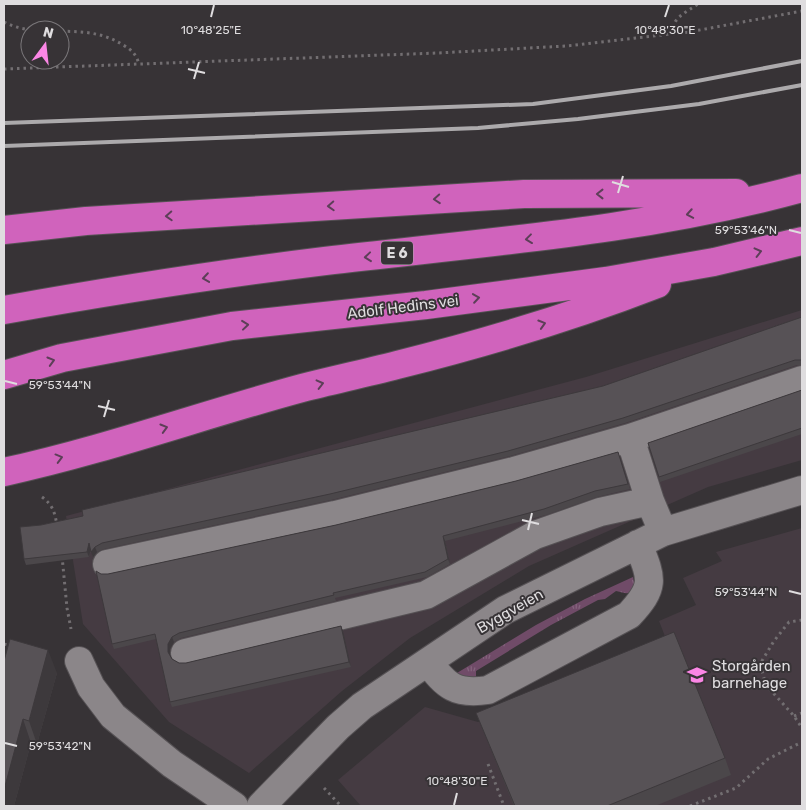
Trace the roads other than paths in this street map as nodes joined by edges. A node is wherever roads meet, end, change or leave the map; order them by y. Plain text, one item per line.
1 (795, 190) edge
2 (4, 230) edge
3 (802, 241) edge
4 (714, 262) junction
5 (4, 310) edge
6 (4, 375) edge
7 (802, 380) edge
8 (630, 438) junction
9 (4, 472) edge
10 (802, 490) edge
11 (650, 501) junction
12 (663, 532) junction
13 (638, 544) junction
14 (107, 564) dead end
15 (185, 654) dead end
16 (79, 661) road end
17 (428, 662) junction
18 (234, 806) edge
19 (261, 806) edge

1 -> 2 highway, E 6
1 -> 5 highway, E 6
4 -> 3 highway, Adolf Hedins vei
6 -> 4 highway, Adolf Hedins vei
9 -> 4 highway
7 - 8 street
8 - 11 street
8 - 14 street
10 - 12 street, Byggveien
11 - 12 street
11 - 15 street
12 - 13 street, Byggveien
13 - 17 street, Byggveien
13 - 17 street
16 - 18 street
17 - 19 street, Byggveien

